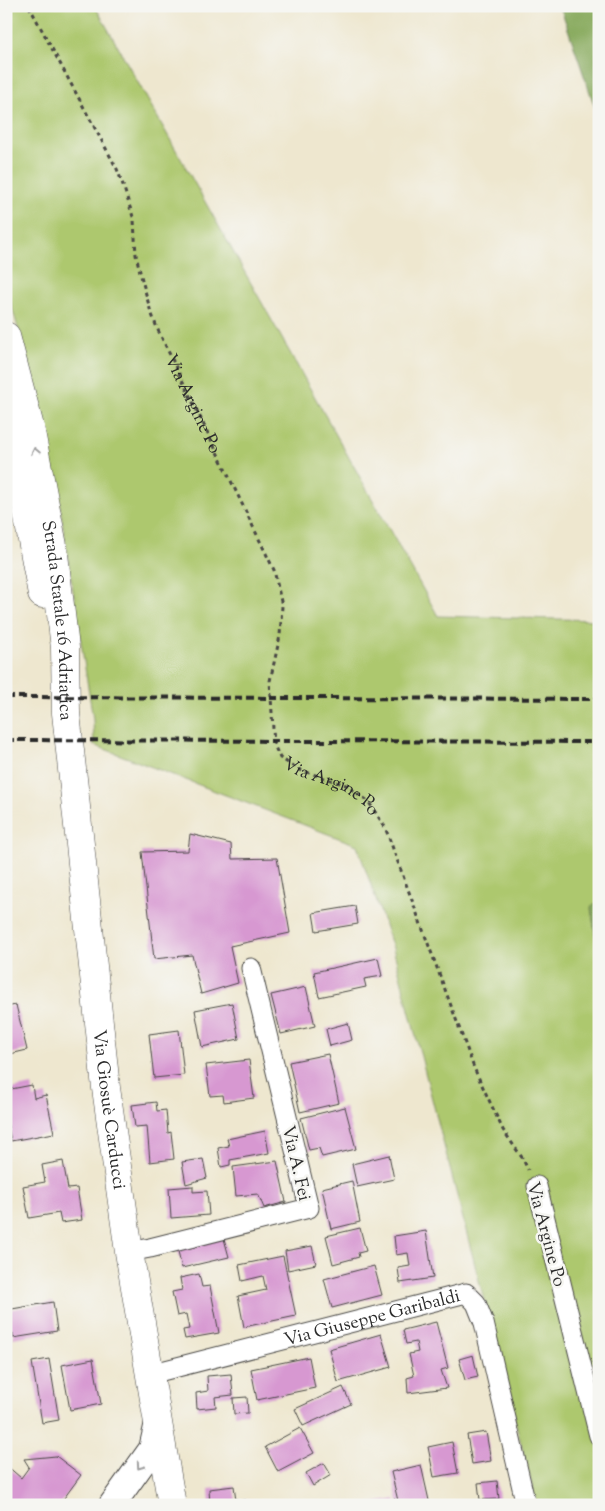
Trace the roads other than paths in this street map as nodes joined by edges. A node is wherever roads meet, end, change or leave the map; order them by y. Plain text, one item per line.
1 (8, 346) edge
2 (6, 421) edge
3 (6, 470) edge
4 (44, 604) junction
5 (66, 713) junction
6 (251, 968) dead end
7 (536, 1186) road end
8 (129, 1252) junction
9 (150, 1374) junction
10 (158, 1423) junction
11 (599, 1436) edge
12 (112, 1505) edge
13 (172, 1505) edge
14 (526, 1505) edge

5 -> 1 main road, Strada Statale 16 Adriatica
2 - 4 main road, Strada Statale 16 Adriatica
3 - 4 street
4 - 5 main road, Strada Statale 16 Adriatica
5 - 8 main road, Via Giosuè Carducci
6 - 8 street, Via A. Fei
7 - 11 street, Via Argine Po
8 - 9 main road, Via Giosuè Carducci
9 - 10 main road, Via Giosuè Carducci
9 - 14 street, Via Giuseppe Garibaldi
10 -> 12 main road
10 - 13 main road, Via Giosuè Carducci

